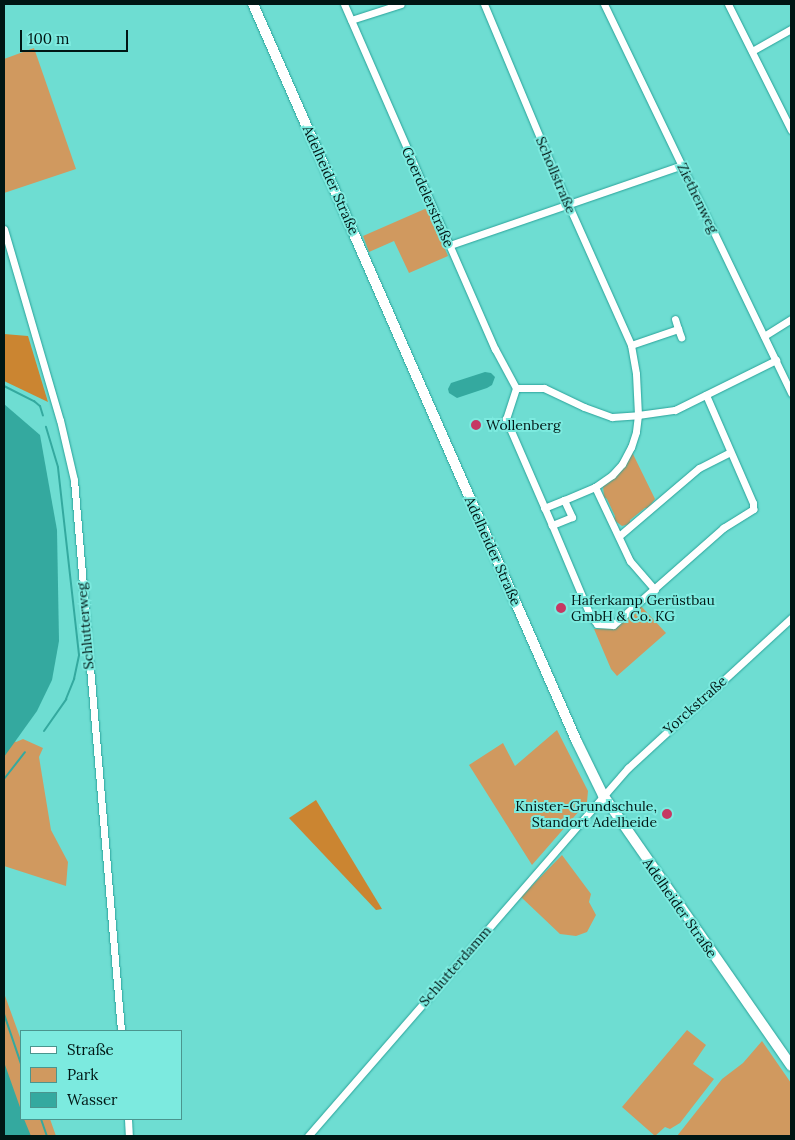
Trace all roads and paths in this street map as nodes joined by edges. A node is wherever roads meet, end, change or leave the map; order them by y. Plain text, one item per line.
1 (253, 4) edge
2 (344, 4) edge
3 (401, 4) edge
4 (484, 4) edge
5 (604, 4) edge
6 (728, 4) edge
7 (351, 20) junction
8 (791, 30) edge
9 (752, 51) junction
10 (791, 130) edge
11 (682, 165) junction
12 (569, 206) junction
13 (4, 229) edge
14 (450, 246) junction
15 (675, 319) dead end
16 (791, 319) edge
17 (678, 329) junction
18 (764, 336) junction
19 (681, 337) dead end
20 (631, 345) junction
21 (776, 360) junction
22 (516, 388) junction
23 (791, 393) edge
24 (706, 395) junction
25 (638, 415) junction
26 (730, 452) junction
27 (595, 488) junction
28 (564, 500) junction
29 (544, 508) junction
30 (552, 526) junction
31 (619, 536) junction
32 (655, 590) junction
33 (791, 618) edge
34 (603, 796) junction
35 (121, 1030) edge
36 (791, 1066) edge
37 (128, 1120) edge
38 (129, 1136) edge
39 (308, 1136) edge

1 - 34 main road, Adelheider Straße
2 - 7 street, Goerdelerstraße
3 - 7 street
4 - 12 street, Schollstraße
5 - 11 street, Ziethenweg
6 - 9 street
7 - 14 street, Goerdelerstraße
8 - 9 street
9 - 10 street
11 - 12 street
11 - 18 street, Ziethenweg
12 - 14 street
12 - 20 street, Schollstraße
13 - 35 street, Schlutterweg
14 - 22 street, Goerdelerstraße
15 - 17 street
16 - 18 street
17 - 19 street
17 - 20 street
18 - 21 street, Ziethenweg
20 - 25 street, Schollstraße
21 - 23 street, Ziethenweg
21 - 24 street
22 - 25 street
22 - 29 street
24 - 25 street
24 - 26 street
25 - 27 street, Schollstraße
26 - 31 street
26 - 32 street
27 - 28 street, Schollstraße
27 - 31 street
28 - 29 street, Schollstraße
28 - 30 street
29 - 30 street
30 - 32 street
31 - 32 street
33 - 34 street, Yorckstraße
34 - 36 main road, Adelheider Straße
34 - 39 street, Schlutterdamm
37 - 38 street

